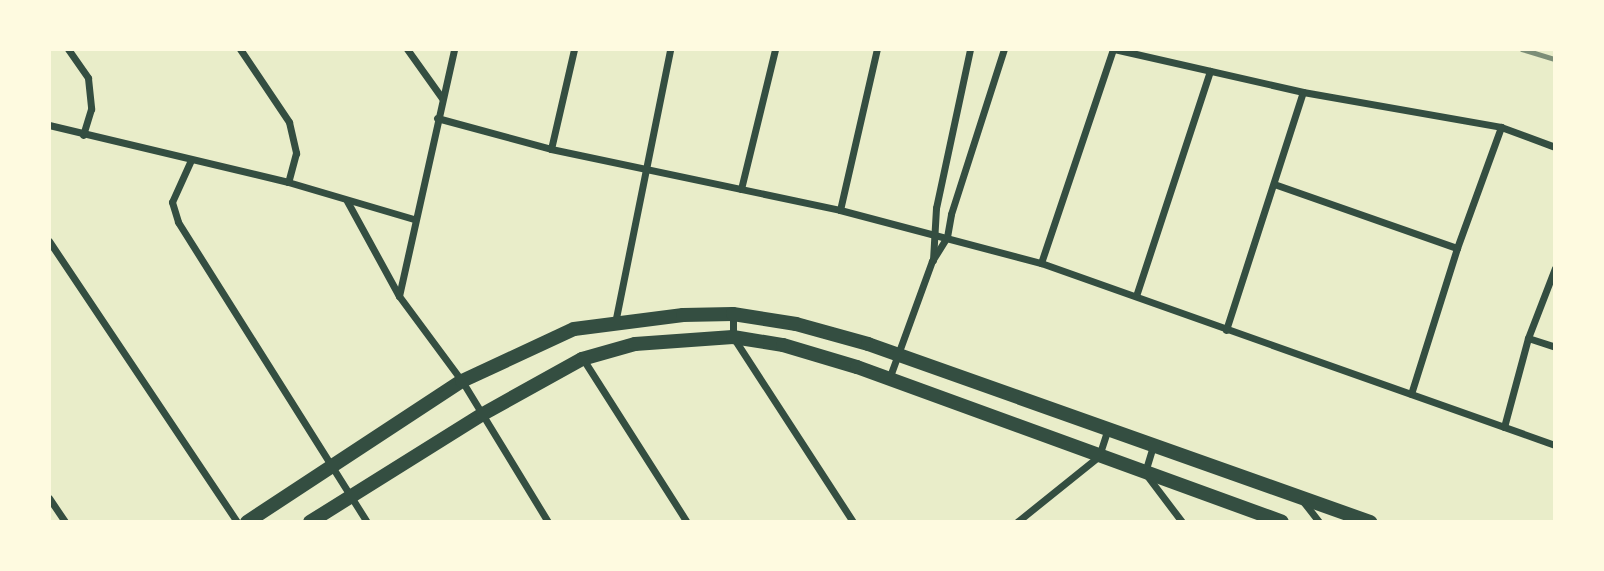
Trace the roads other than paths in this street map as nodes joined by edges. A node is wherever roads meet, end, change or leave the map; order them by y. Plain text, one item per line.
1 (68, 49) edge
2 (240, 49) edge
3 (407, 49) edge
4 (454, 49) edge
5 (574, 49) edge
6 (670, 49) edge
7 (775, 49) edge
8 (877, 49) edge
9 (970, 49) edge
10 (1004, 49) edge
11 (1114, 49) edge
12 (1210, 71) junction
13 (1303, 92) junction
14 (442, 98) junction
15 (437, 118) junction
16 (49, 125) edge
17 (1500, 127) junction
18 (83, 135) junction
19 (1555, 147) edge
20 (551, 149) junction
21 (191, 160) junction
22 (645, 168) junction
23 (288, 182) junction
24 (1274, 184) junction
25 (741, 189) junction
26 (347, 201) junction
27 (840, 211) junction
28 (414, 219) junction
29 (933, 233) junction
30 (947, 237) junction
31 (49, 241) edge
32 (1457, 248) junction
33 (932, 261) junction
34 (1041, 263) junction
35 (1555, 268) edge
36 (398, 296) junction
37 (1136, 296) junction
38 (733, 314) junction
39 (615, 323) junction
40 (1226, 330) junction
41 (733, 337) junction
42 (1528, 338) junction
43 (1555, 347) edge
44 (898, 354) junction
45 (582, 359) junction
46 (890, 379) junction
47 (462, 381) junction
48 (1411, 394) junction
49 (483, 414) junction
50 (1504, 427) junction
51 (1108, 429) junction
52 (1153, 445) junction
53 (1555, 445) edge
54 (1099, 456) junction
55 (331, 467) junction
56 (1145, 473) junction
57 (350, 497) junction
58 (1300, 497) junction
59 (49, 498) edge
60 (65, 522) edge
61 (237, 522) edge
62 (247, 522) edge
63 (310, 522) edge
64 (367, 522) edge
65 (548, 522) edge
66 (687, 522) edge
67 (853, 522) edge
68 (1017, 522) edge
69 (1182, 522) edge
70 (1282, 522) edge
71 (1319, 522) edge
72 (1370, 522) edge

1 - 18 street
2 - 23 street
3 - 14 street
4 - 14 street
5 - 20 street
6 - 22 street
7 - 25 street
8 - 27 street
9 - 29 street
10 - 30 street
11 - 12 street
11 - 34 street
12 - 13 street
12 - 37 street
13 - 17 street
13 - 24 street
14 - 15 street
15 - 20 street
15 - 28 street
16 - 18 street
17 - 19 street
17 - 32 street
18 - 21 street
20 - 22 street
21 - 23 street
21 - 55 street
22 - 25 street
22 - 39 street
23 - 26 street
24 - 32 street
24 - 40 street
25 - 27 street
26 - 28 street
26 - 36 street
27 - 29 street
28 - 36 street
29 - 30 street
29 - 33 street
30 - 33 street
30 - 34 street
31 - 61 street
32 - 48 street
33 - 44 street
34 - 37 street
35 - 42 street
36 - 47 street
37 - 40 street
38 - 39 main road
38 - 41 street
38 - 44 main road
39 - 47 main road
40 - 48 street
41 - 45 main road
41 - 46 main road
41 - 67 street
42 - 43 street
42 - 50 street
44 - 46 street
44 - 51 main road
45 - 49 main road
45 - 66 street
46 - 54 main road
47 - 49 street
47 - 55 main road
48 - 50 street
49 - 57 main road
49 - 65 street
50 - 53 street
51 - 52 main road
51 - 54 street
52 - 56 street
52 - 58 main road
54 - 56 main road
54 - 68 street
55 - 57 street
55 - 62 main road
56 - 69 street
56 - 70 main road
57 - 63 main road
57 - 64 street
58 - 71 street
58 - 72 main road
59 - 60 street

